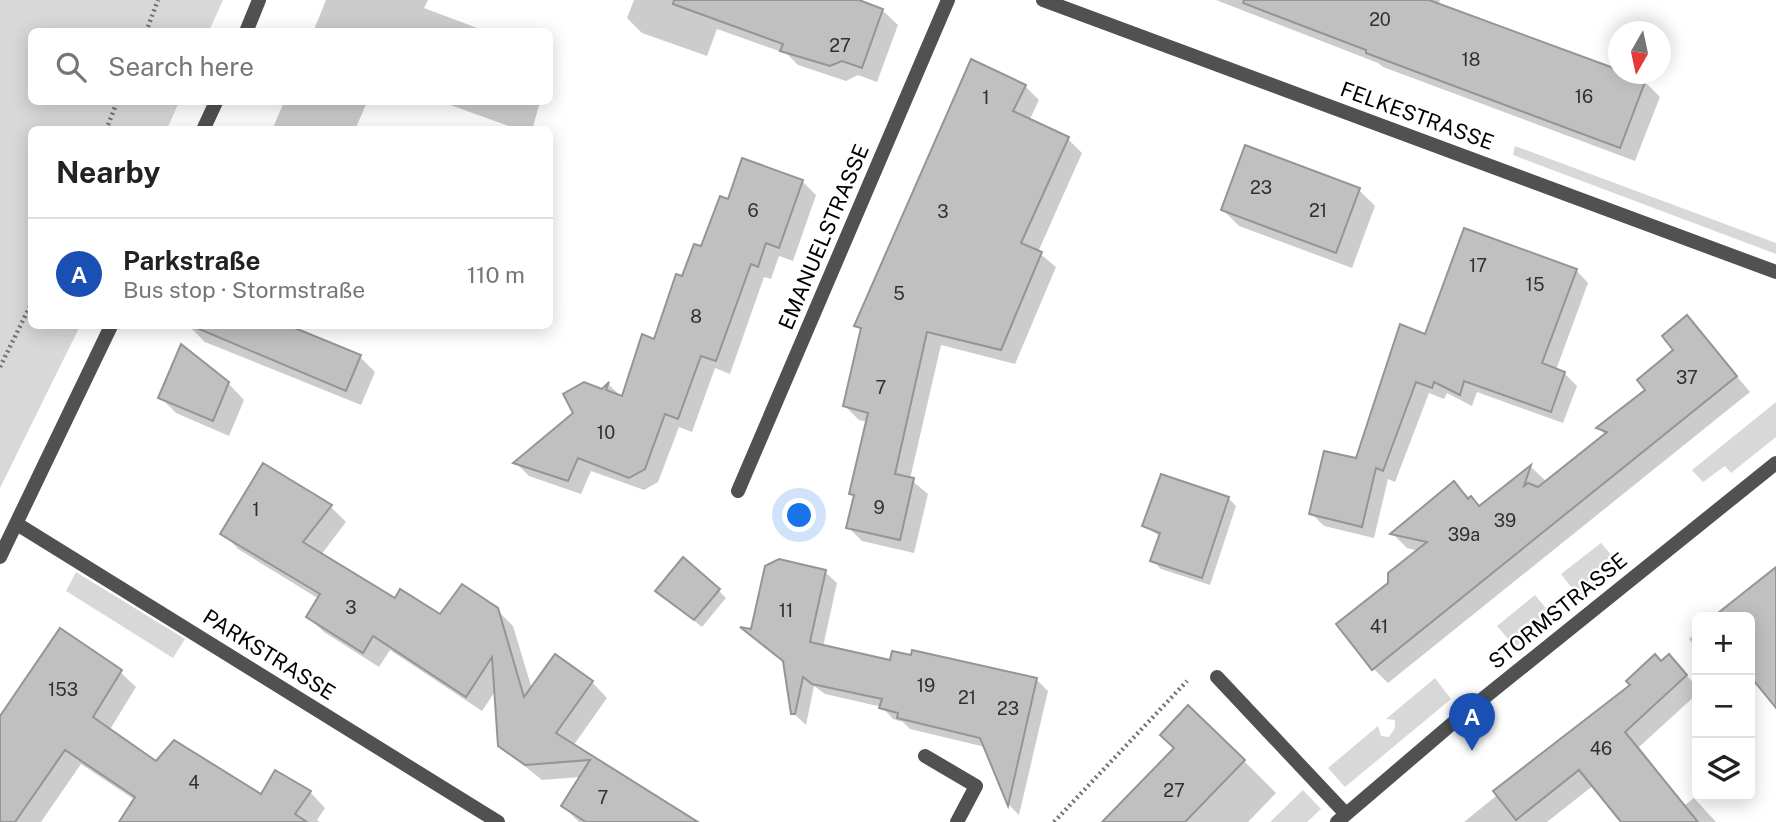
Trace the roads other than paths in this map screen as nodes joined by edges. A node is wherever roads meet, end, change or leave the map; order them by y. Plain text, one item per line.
1 (259, 0) edge
2 (948, 0) edge
3 (1042, 0) edge
4 (248, 28) edge
5 (215, 105) edge
6 (205, 126) edge
7 (1776, 272) edge
8 (110, 329) edge
9 (1776, 463) edge
10 (738, 491) dead end
11 (17, 524) junction
12 (0, 557) edge
13 (1217, 677) dead end
14 (925, 756) dead end
15 (1341, 818) edge
16 (498, 822) edge
17 (957, 822) edge

1 - 4 street
2 - 10 street, EMANUELSTRASSE
3 - 7 street, FELKESTRASSE
5 - 6 street
8 - 11 street
9 - 15 street, STORMSTRASSE
11 - 12 street
11 - 16 street, PARKSTRASSE
13 - 15 street
14 - 17 street

